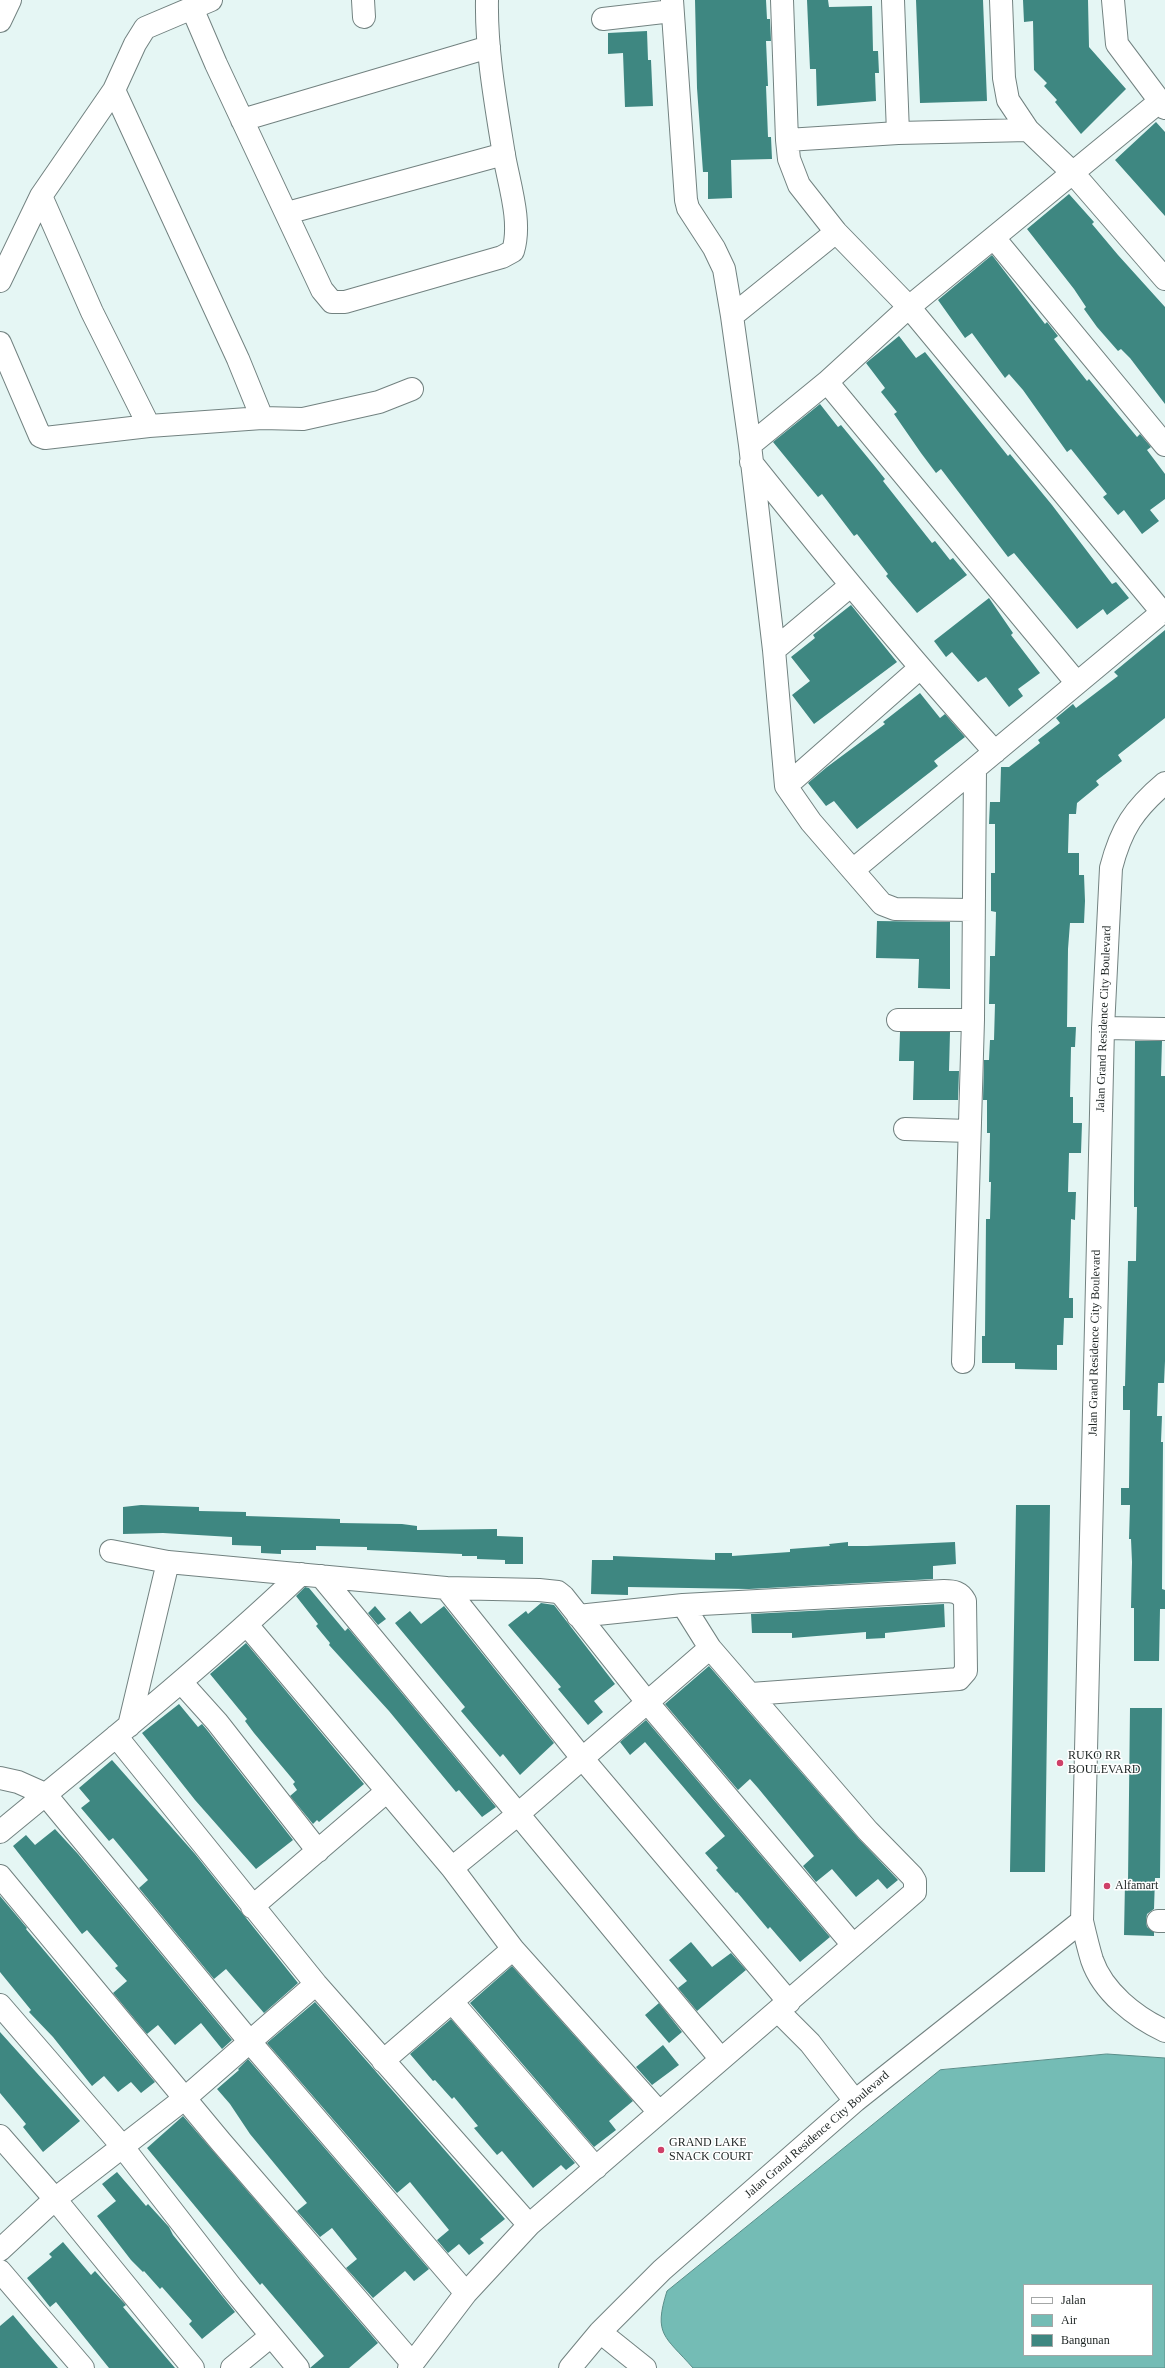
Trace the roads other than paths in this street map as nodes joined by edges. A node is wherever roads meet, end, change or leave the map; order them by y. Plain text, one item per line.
1 (10, 0) edge
2 (487, 0) edge
3 (782, 0) edge
4 (893, 0) edge
5 (1001, 0) edge
6 (1113, 0) edge
7 (201, 4) edge
8 (672, 5) edge
9 (603, 20) dead end
10 (0, 21) edge
11 (490, 47) junction
12 (114, 90) junction
13 (1162, 105) edge
14 (242, 120) junction
15 (1028, 130) junction
16 (898, 133) junction
17 (787, 140) junction
18 (504, 154) junction
19 (1073, 173) junction
20 (41, 196) junction
21 (287, 213) junction
22 (836, 232) junction
23 (994, 238) junction
24 (1165, 279) edge
25 (0, 281) edge
26 (909, 307) junction
27 (732, 316) junction
28 (0, 344) edge
29 (827, 382) junction
30 (412, 389) dead end
31 (262, 418) junction
32 (149, 426) junction
33 (1165, 445) edge
34 (751, 453) junction
35 (850, 586) junction
36 (1163, 611) edge
37 (774, 650) junction
38 (920, 668) junction
39 (1076, 682) junction
40 (995, 752) junction
41 (976, 770) junction
42 (1165, 783) edge
43 (786, 786) junction
44 (853, 870) junction
45 (973, 910) junction
46 (898, 1020) dead end
47 (973, 1020) junction
48 (1103, 1028) junction
49 (1165, 1029) edge
50 (906, 1129) dead end
51 (969, 1131) junction
52 (963, 1362) dead end
53 (111, 1551) dead end
54 (168, 1562) junction
55 (311, 1575) junction
56 (446, 1588) junction
57 (683, 1605) junction
58 (578, 1616) junction
59 (247, 1625) junction
60 (710, 1648) junction
61 (181, 1682) junction
62 (751, 1694) junction
63 (647, 1702) junction
64 (122, 1731) junction
65 (582, 1758) junction
66 (0, 1778) edge
67 (386, 1792) junction
68 (46, 1794) junction
69 (518, 1815) junction
70 (0, 1832) edge
71 (318, 1851) junction
72 (452, 1868) junction
73 (0, 1876) edge
74 (252, 1907) junction
75 (1082, 1921) junction
76 (853, 1944) junction
77 (513, 1949) junction
78 (316, 1984) junction
79 (453, 2003) junction
80 (0, 2005) edge
81 (784, 2006) junction
82 (1165, 2030) edge
83 (250, 2042) junction
84 (720, 2058) junction
85 (383, 2061) junction
86 (184, 2098) junction
87 (855, 2101) junction
88 (659, 2112) junction
89 (0, 2136) edge
90 (122, 2146) junction
91 (596, 2168) junction
92 (55, 2199) junction
93 (529, 2225) junction
94 (0, 2250) edge
95 (0, 2271) edge
96 (466, 2293) junction
97 (600, 2332) junction
98 (271, 2336) junction
99 (410, 2366) edge
100 (83, 2368) edge
101 (193, 2368) edge
102 (232, 2368) edge
103 (298, 2368) edge
104 (570, 2368) edge
105 (645, 2368) edge

1 - 10 street
2 - 11 street
3 - 17 street
4 - 16 street
5 - 15 street
6 - 13 street
7 - 12 street
7 - 14 street
8 - 9 street
8 - 27 street
11 - 14 street
11 - 18 street
12 - 20 street
12 - 31 street
13 - 19 street
14 - 21 street
15 - 16 street
15 - 19 street
16 - 17 street
17 - 22 street
18 - 21 street
18 - 21 street
19 - 23 street
19 - 24 street
20 - 25 street
20 - 32 street
22 - 26 street
22 - 27 street
23 - 26 street
23 - 33 street
26 - 29 street
26 - 36 street
27 - 34 street
28 - 32 street
29 - 34 street
29 - 39 street
30 - 31 street
31 - 32 street
34 - 35 street
34 - 37 street
35 - 37 street
35 - 38 street
36 - 39 street
37 - 43 street
38 - 40 street
38 - 43 street
39 - 40 street
40 - 41 street
41 - 44 street
41 - 45 street
42 - 48 street, Jalan Grand Residence City Boulevard
43 - 44 street
44 - 45 street
45 - 47 street
46 - 47 street
47 - 51 street
48 - 49 street
48 - 75 street, Jalan Grand Residence City Boulevard
50 - 51 street
51 - 52 street
53 - 54 street
54 - 55 street
54 - 64 street
55 - 56 street
55 - 59 street
55 - 69 street
56 - 58 street
56 - 65 street
57 - 58 street
57 - 60 street
57 - 62 street
58 - 63 street
59 - 61 street
59 - 67 street
60 - 62 street
60 - 63 street
61 - 64 street
61 - 71 street
62 - 76 street
63 - 65 street
63 - 76 street
64 - 68 street
64 - 74 street
65 - 69 street
65 - 81 street
66 - 68 street
67 - 71 street
67 - 72 street
68 - 70 street
68 - 83 street
69 - 72 street
69 - 84 street
71 - 74 street
72 - 77 street
73 - 86 street
74 - 78 street
75 - 82 street, Jalan Grand Residence City Boulevard
75 - 87 street, Jalan Grand Residence City Boulevard
76 - 81 street
77 - 79 street
77 - 88 street
78 - 83 street
78 - 85 street
79 - 85 street
79 - 91 street
80 - 90 street
81 - 84 street
81 - 87 street
83 - 86 street
83 - 96 street
84 - 88 street
85 - 93 street
86 - 90 street
86 - 99 street
87 - 97 street, Jalan Grand Residence City Boulevard
88 - 91 street
89 - 92 street
90 - 92 street
90 - 98 street
91 - 93 street
92 - 94 street
92 - 101 street
93 - 96 street
95 - 100 street
96 - 99 street
97 - 104 street, Jalan Grand Residence City Boulevard
97 - 105 street
98 - 102 street
98 - 103 street

